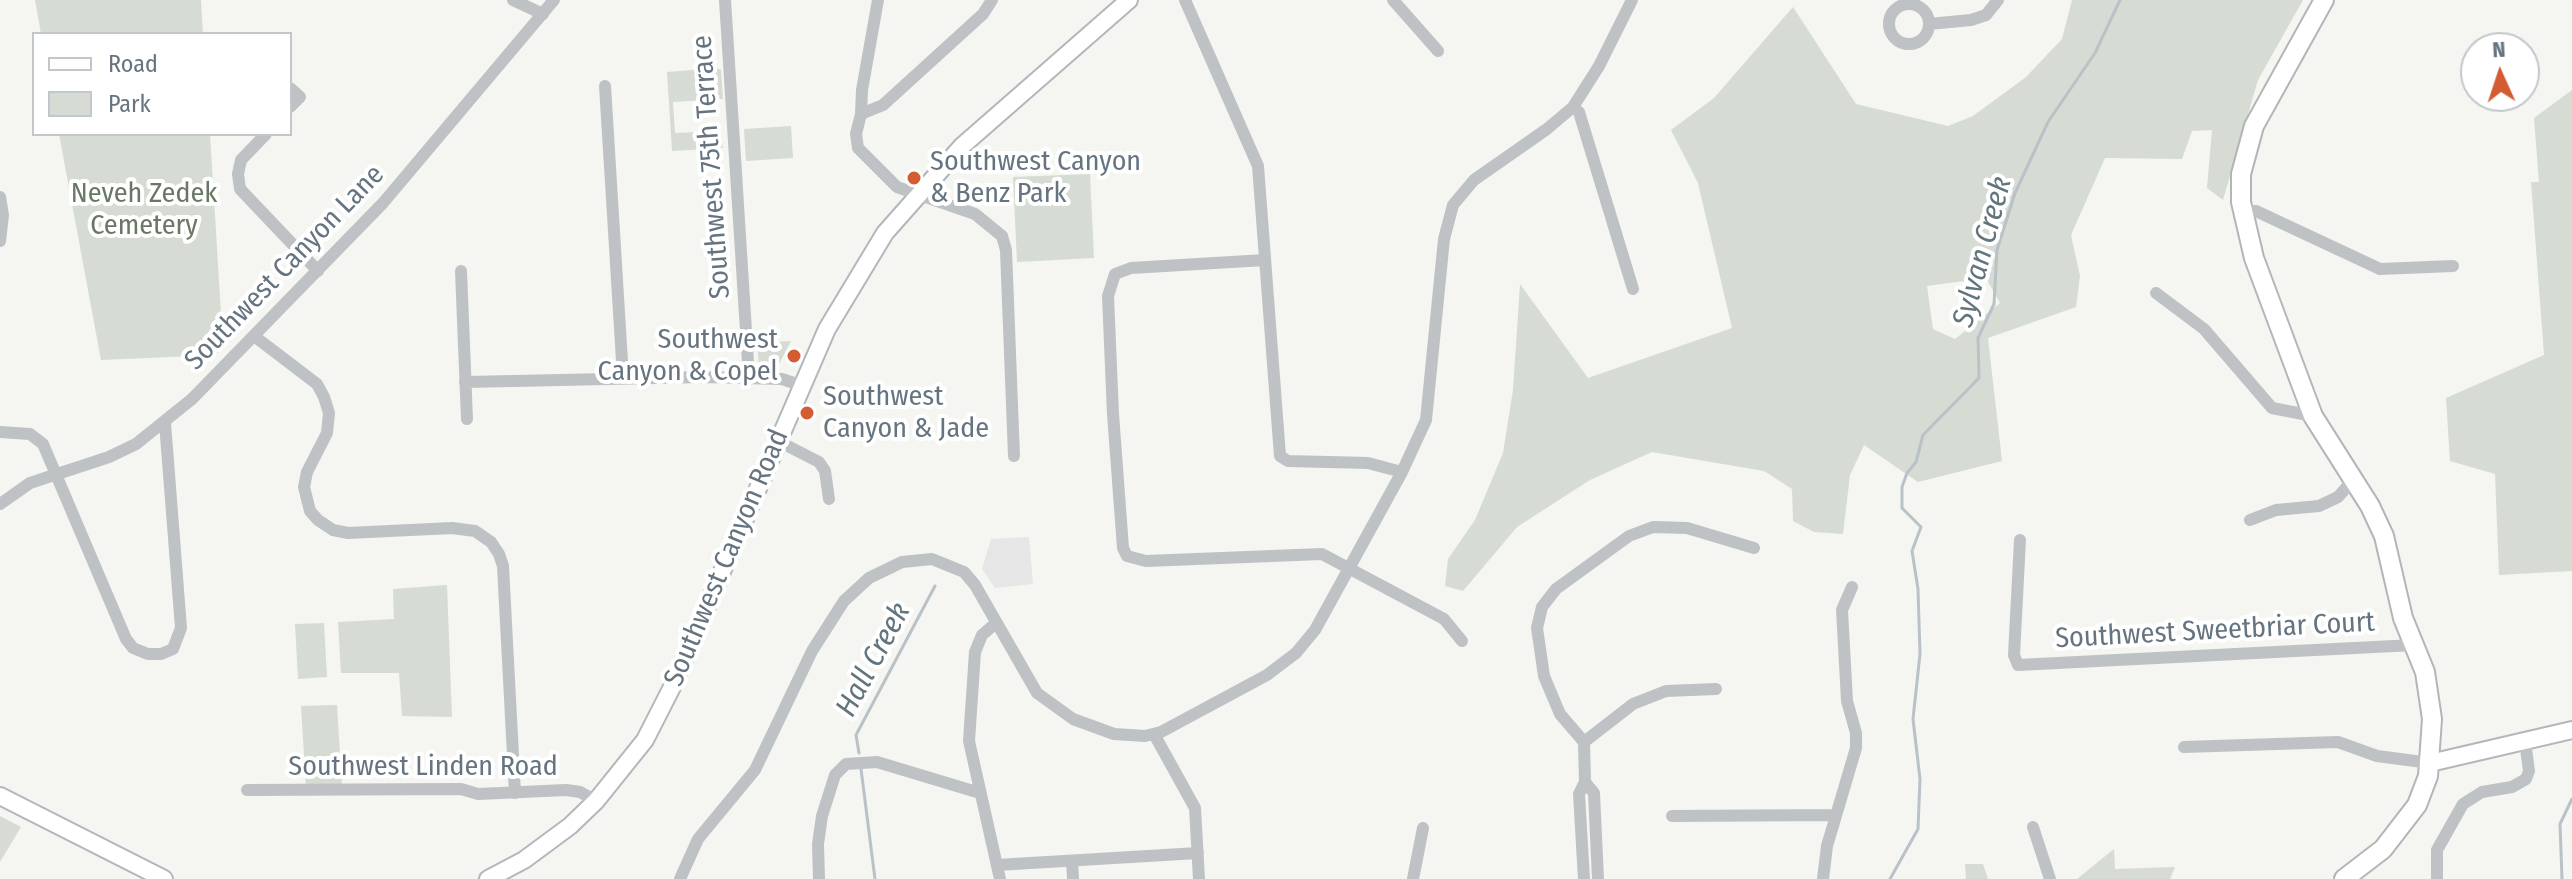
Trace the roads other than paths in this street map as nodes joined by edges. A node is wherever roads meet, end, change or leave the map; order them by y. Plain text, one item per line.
1 (513, 0) edge
2 (554, 0) edge
3 (725, 0) edge
4 (878, 0) edge
5 (992, 0) edge
6 (1129, 0) edge
7 (1185, 0) edge
8 (1393, 0) edge
9 (1632, 0) edge
10 (1998, 0) edge
11 (2324, 0) edge
12 (1904, 2) edge
13 (543, 14) junction
14 (1929, 24) junction
15 (1438, 51) dead end
16 (605, 86) dead end
17 (292, 90) edge
18 (292, 105) edge
19 (1573, 107) junction
20 (861, 114) junction
21 (264, 136) edge
22 (917, 193) junction
23 (0, 197) edge
24 (2243, 213) junction
25 (0, 241) edge
26 (1265, 260) junction
27 (2453, 266) dead end
28 (318, 271) junction
29 (461, 271) dead end
30 (1633, 289) dead end
31 (2156, 293) dead end
32 (254, 336) junction
33 (623, 377) junction
34 (749, 378) junction
35 (465, 382) junction
36 (800, 385) junction
37 (2313, 416) junction
38 (467, 419) dead end
39 (165, 423) junction
40 (0, 432) edge
41 (778, 441) junction
42 (1014, 456) dead end
43 (1402, 472) junction
44 (57, 474) junction
45 (2353, 480) junction
46 (829, 499) dead end
47 (0, 504) edge
48 (2250, 520) dead end
49 (2020, 540) dead end
50 (1754, 548) dead end
51 (1347, 567) junction
52 (1852, 587) dead end
53 (996, 623) junction
54 (1462, 641) dead end
55 (2414, 645) junction
56 (1716, 689) dead end
57 (2572, 730) edge
58 (1154, 734) junction
59 (2525, 741) junction
60 (1584, 742) junction
61 (2194, 761) dead end
62 (2430, 763) junction
63 (1585, 782) junction
64 (247, 790) dead end
65 (515, 793) junction
66 (980, 793) junction
67 (0, 796) edge
68 (596, 801) junction
69 (1835, 815) junction
70 (1672, 816) dead end
71 (2033, 827) dead end
72 (1423, 828) dead end
73 (1198, 853) junction
74 (1072, 861) junction
75 (997, 865) junction
76 (164, 879) edge
77 (488, 879) edge
78 (680, 879) edge
79 (819, 879) edge
80 (1000, 879) edge
81 (1073, 879) edge
82 (1199, 879) edge
83 (1413, 879) edge
84 (1584, 879) edge
85 (1598, 879) edge
86 (1823, 879) edge
87 (2050, 879) edge
88 (2344, 879) edge
89 (2437, 879) edge

1 - 13 street
2 - 13 street, Southwest Canyon Lane
3 - 34 street, Southwest 75th Terrace
4 - 20 street
5 - 20 street
6 - 22 main road, Southwest Canyon Road
7 - 26 street
8 - 15 street
9 - 19 street
10 - 14 street
11 - 24 main road
12 - 14 street
12 - 14 street
13 - 28 street, Southwest Canyon Lane
16 - 33 street
17 - 18 street
19 - 30 street
19 - 43 street
20 - 22 street
21 - 28 street
22 - 36 main road, Southwest Canyon Road
22 - 42 street
23 - 25 street
24 - 27 street
24 - 37 main road
26 - 43 street
26 - 51 street
28 - 32 street, Southwest Canyon Lane
29 - 35 street
31 - 37 street
32 - 39 street, Southwest Canyon Lane
32 - 65 street
33 - 34 street
33 - 35 street
34 - 36 street
35 - 38 street
36 - 41 main road, Southwest Canyon Road
37 - 45 main road
39 - 44 street, Southwest Canyon Lane
39 - 44 street
40 - 44 street
41 - 46 street
41 - 68 main road, Southwest Canyon Road
43 - 51 street
44 - 47 street, Southwest Canyon Lane
45 - 48 street
45 - 55 main road
49 - 55 street, Southwest Sweetbriar Court
50 - 60 street
51 - 54 street
51 - 58 street
52 - 69 street
53 - 58 street
53 - 66 street
53 - 78 street
55 - 62 main road
56 - 60 street
57 - 59 main road
58 - 73 street
59 - 62 main road
59 - 89 street
60 - 63 street
61 - 62 street
62 - 88 main road
63 - 84 street
63 - 85 street
64 - 65 street, Southwest Linden Road
65 - 68 street, Southwest Linden Road
66 - 75 street
66 - 79 street
67 - 76 main road
68 - 77 main road, Southwest Canyon Road
69 - 70 street
69 - 86 street
71 - 87 street
72 - 83 street
73 - 74 street
73 - 82 street
74 - 75 street
74 - 81 street
75 - 80 street

